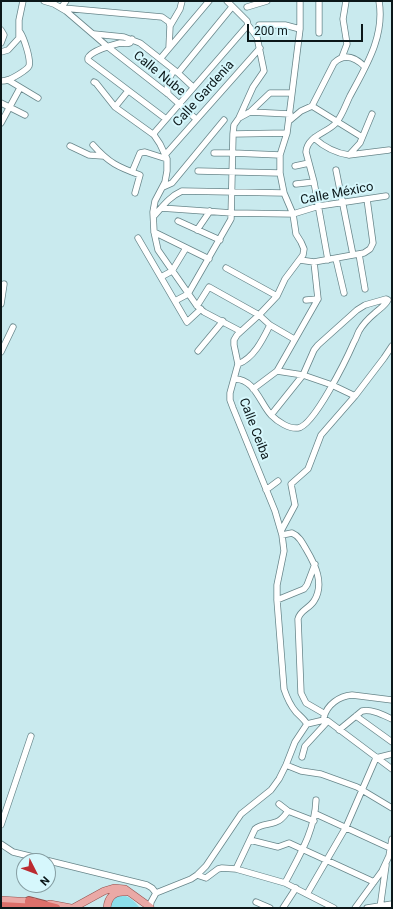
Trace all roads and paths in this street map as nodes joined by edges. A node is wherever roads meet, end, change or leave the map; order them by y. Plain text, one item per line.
1 (24, 1) edge
2 (46, 1) edge
3 (66, 1) edge
4 (182, 1) edge
5 (209, 1) edge
6 (227, 1) edge
7 (267, 1) edge
8 (300, 1) edge
9 (319, 1) edge
10 (346, 1) edge
11 (379, 1) edge
12 (232, 7) junction
13 (247, 7) dead end
14 (61, 8) junction
15 (248, 25) junction
16 (170, 26) junction
17 (259, 26) dead end
18 (300, 29) junction
19 (2, 33) edge
20 (319, 33) dead end
21 (94, 34) junction
22 (20, 35) junction
23 (132, 39) junction
24 (1, 43) edge
25 (108, 47) junction
26 (169, 48) junction
27 (260, 48) junction
28 (1, 52) edge
29 (342, 57) junction
30 (160, 59) junction
31 (365, 67) junction
32 (176, 72) junction
33 (8, 80) junction
34 (1, 81) edge
35 (94, 82) dead end
36 (193, 87) junction
37 (20, 88) junction
38 (128, 91) junction
39 (292, 93) junction
40 (168, 94) junction
41 (38, 98) dead end
42 (1, 103) edge
43 (179, 104) junction
44 (312, 106) junction
45 (9, 107) junction
46 (115, 107) junction
47 (250, 112) junction
48 (290, 114) junction
49 (372, 114) dead end
50 (25, 115) dead end
51 (239, 118) junction
52 (196, 119) junction
53 (166, 120) junction
54 (224, 120) dead end
55 (289, 121) junction
56 (337, 122) junction
57 (1, 123) edge
58 (288, 133) junction
59 (233, 134) junction
60 (154, 135) junction
61 (362, 137) junction
62 (314, 138) junction
63 (93, 145) dead end
64 (70, 146) dead end
65 (388, 150) dead end
66 (214, 153) dead end
67 (233, 153) junction
68 (280, 154) junction
69 (349, 155) junction
70 (103, 156) junction
71 (166, 157) junction
72 (308, 163) junction
73 (294, 166) dead end
74 (336, 170) dead end
75 (132, 172) junction
76 (198, 172) dead end
77 (233, 173) junction
78 (280, 173) junction
79 (314, 182) junction
80 (296, 184) dead end
81 (163, 187) junction
82 (232, 191) junction
83 (135, 193) dead end
84 (284, 193) junction
85 (386, 196) dead end
86 (366, 199) junction
87 (342, 203) junction
88 (319, 206) junction
89 (161, 208) junction
90 (210, 212) junction
91 (232, 213) junction
92 (293, 214) junction
93 (154, 216) junction
94 (178, 221) dead end
95 (197, 230) junction
96 (154, 232) junction
97 (138, 238) dead end
98 (220, 240) junction
99 (156, 243) junction
100 (186, 248) junction
101 (145, 250) junction
102 (356, 255) junction
103 (209, 259) junction
104 (336, 259) junction
105 (300, 260) junction
106 (328, 260) junction
107 (314, 262) junction
108 (226, 268) dead end
109 (172, 271) junction
110 (161, 277) junction
111 (4, 284) dead end
112 (365, 289) dead end
113 (344, 293) dead end
114 (188, 294) junction
115 (277, 296) junction
116 (318, 299) junction
117 (306, 300) dead end
118 (175, 301) junction
119 (1, 304) edge
120 (199, 308) junction
121 (259, 315) junction
122 (223, 321) junction
123 (270, 324) junction
124 (13, 327) dead end
125 (240, 332) junction
126 (294, 339) junction
127 (392, 346) edge
128 (2, 348) edge
129 (198, 351) dead end
130 (238, 364) junction
131 (277, 371) junction
132 (303, 375) junction
133 (234, 379) junction
134 (332, 385) junction
135 (253, 389) junction
136 (355, 396) junction
137 (271, 415) junction
138 (278, 481) dead end
139 (266, 490) junction
140 (281, 533) junction
141 (315, 564) junction
142 (277, 600) junction
143 (392, 700) edge
144 (356, 716) junction
145 (326, 718) junction
146 (392, 719) edge
147 (307, 724) junction
148 (339, 730) junction
149 (31, 736) dead end
150 (392, 742) edge
151 (392, 754) edge
152 (302, 757) dead end
153 (376, 758) junction
154 (286, 766) junction
155 (392, 769) edge
156 (362, 789) junction
157 (316, 800) dead end
158 (279, 804) dead end
159 (392, 808) edge
160 (288, 811) junction
161 (316, 814) junction
162 (314, 821) junction
163 (1, 824) edge
164 (346, 827) junction
165 (392, 839) edge
166 (250, 840) junction
167 (1, 844) edge
168 (390, 848) junction
169 (303, 849) junction
170 (387, 859) junction
171 (327, 860) junction
172 (236, 869) junction
173 (197, 875) junction
174 (374, 882) junction
175 (285, 883) junction
176 (296, 888) junction
177 (130, 893) junction
178 (156, 894) junction
179 (307, 894) junction
180 (1, 900) edge
181 (29, 901) junction
182 (256, 902) dead end
183 (392, 904) edge
184 (1, 906) edge
185 (150, 907) edge
186 (381, 907) edge
187 (37, 908) edge
188 (56, 908) edge
189 (72, 908) edge
190 (107, 908) edge
191 (270, 908) edge
192 (283, 908) edge
193 (334, 908) edge
194 (355, 908) edge
195 (366, 908) edge

1 - 22 street
2 - 14 street
3 - 14 street
4 - 16 street
5 - 26 street
6 - 12 street
7 - 13 street
8 - 18 street
9 - 20 street
10 - 29 street
11 - 31 street
12 - 15 street
12 - 32 street
14 - 16 street
14 - 21 street, Calle Nube
15 - 27 street
15 - 36 street
16 - 26 street
17 - 18 street
18 - 39 street
19 - 24 street
21 - 23 street
21 - 25 street, Calle Nube
22 - 28 street
22 - 33 street
23 - 25 street
23 - 30 street
25 - 38 street
25 - 40 street, Calle Nube
26 - 30 street
27 - 51 street
27 - 52 street, Calle Gardenia
29 - 31 street
29 - 44 street
30 - 32 street
31 - 56 street
32 - 36 street
32 - 40 street
33 - 34 street
33 - 37 street
35 - 46 street
36 - 43 street
37 - 41 street
37 - 45 street
38 - 46 street
38 - 53 street
39 - 47 street
39 - 48 street
40 - 43 street, Calle Nube
42 - 45 street
43 - 52 street, Calle Nube
43 - 53 street
44 - 55 street
44 - 56 street
45 - 50 street
45 - 57 street
46 - 60 street
47 - 48 street
47 - 51 street
48 - 55 street
49 - 61 street
51 - 59 street
52 - 71 street, Calle Gardenia
53 - 60 street
54 - 81 street
55 - 58 street
56 - 61 street
56 - 62 street
58 - 59 street
58 - 68 street
59 - 67 street
60 - 71 street
61 - 69 street
62 - 69 street
62 - 72 street
63 - 70 street
64 - 70 street
65 - 69 street
66 - 67 street
67 - 68 street
67 - 77 street
68 - 78 street
70 - 75 street
71 - 75 street
71 - 81 street
72 - 73 street
72 - 79 street
74 - 87 street
75 - 83 street
76 - 77 street
77 - 78 street
77 - 82 street
78 - 84 street
79 - 80 street
79 - 88 street
81 - 93 street
82 - 84 street
82 - 89 street
82 - 91 street
84 - 92 street
85 - 86 street, Calle México
86 - 87 street, Calle México
86 - 102 street
87 - 88 street, Calle México
87 - 102 street
88 - 92 street, Calle México
88 - 106 street
89 - 90 street, Calle México
89 - 93 street
90 - 91 street, Calle México
90 - 95 street
91 - 92 street, Calle México
91 - 98 street
92 - 105 street
93 - 96 street
94 - 95 street
95 - 98 street
96 - 99 street
96 - 100 street
97 - 101 street
98 - 103 street
99 - 101 street
99 - 109 street
100 - 103 street
100 - 109 street
101 - 110 street
102 - 104 street
102 - 112 street
103 - 114 street
104 - 106 street
104 - 113 street
105 - 107 street
105 - 115 street
106 - 107 street
107 - 116 street
108 - 115 street
109 - 110 street
109 - 114 street
110 - 118 street
111 - 119 street
114 - 118 street
114 - 120 street
115 - 121 street
116 - 117 street
116 - 126 street
118 - 120 street
120 - 121 street
120 - 122 street
121 - 123 street
121 - 125 street
122 - 125 street
122 - 129 street
123 - 126 street
123 - 130 street
124 - 128 street
125 - 130 street, Calle Ceiba
126 - 131 street
127 - 136 street
130 - 133 street, Calle Ceiba
131 - 132 street
131 - 135 street
132 - 134 street
132 - 134 street
132 - 137 street
133 - 135 street
133 - 139 street, Calle Ceiba
134 - 136 street
134 - 137 street
135 - 137 street
136 - 140 street
138 - 139 street
139 - 140 street, Calle Ceiba
140 - 141 street
140 - 142 street, Calle Ceiba
141 - 142 street
141 - 145 street
142 - 147 street, Calle Ceiba
143 - 145 street
144 - 146 street
144 - 148 street
144 - 150 street
145 - 147 street
145 - 148 street
145 - 152 street
147 - 154 street
148 - 153 street
149 - 163 street
151 - 153 street
153 - 155 street
153 - 156 street
154 - 156 street
154 - 173 street
156 - 159 street
156 - 164 street
157 - 161 street
158 - 160 street
160 - 162 street
160 - 166 street
161 - 162 street
161 - 164 street
162 - 169 street
164 - 168 street
164 - 171 street
165 - 168 street
166 - 169 street
166 - 172 street
167 - 178 street
168 - 170 street
169 - 171 street
169 - 175 street
170 - 174 street
170 - 186 street
171 - 174 street
171 - 179 street
172 - 173 street
172 - 175 street
173 - 178 street
174 - 194 street
175 - 176 street
176 - 179 street
176 - 192 street
177 - 185 main road
177 - 189 main road
177 - 190 main road
178 - 185 street
179 - 193 street
180 - 181 main road
181 - 188 highway
181 - 189 main road
182 - 191 street
183 - 186 street
184 - 187 highway
186 - 195 street

